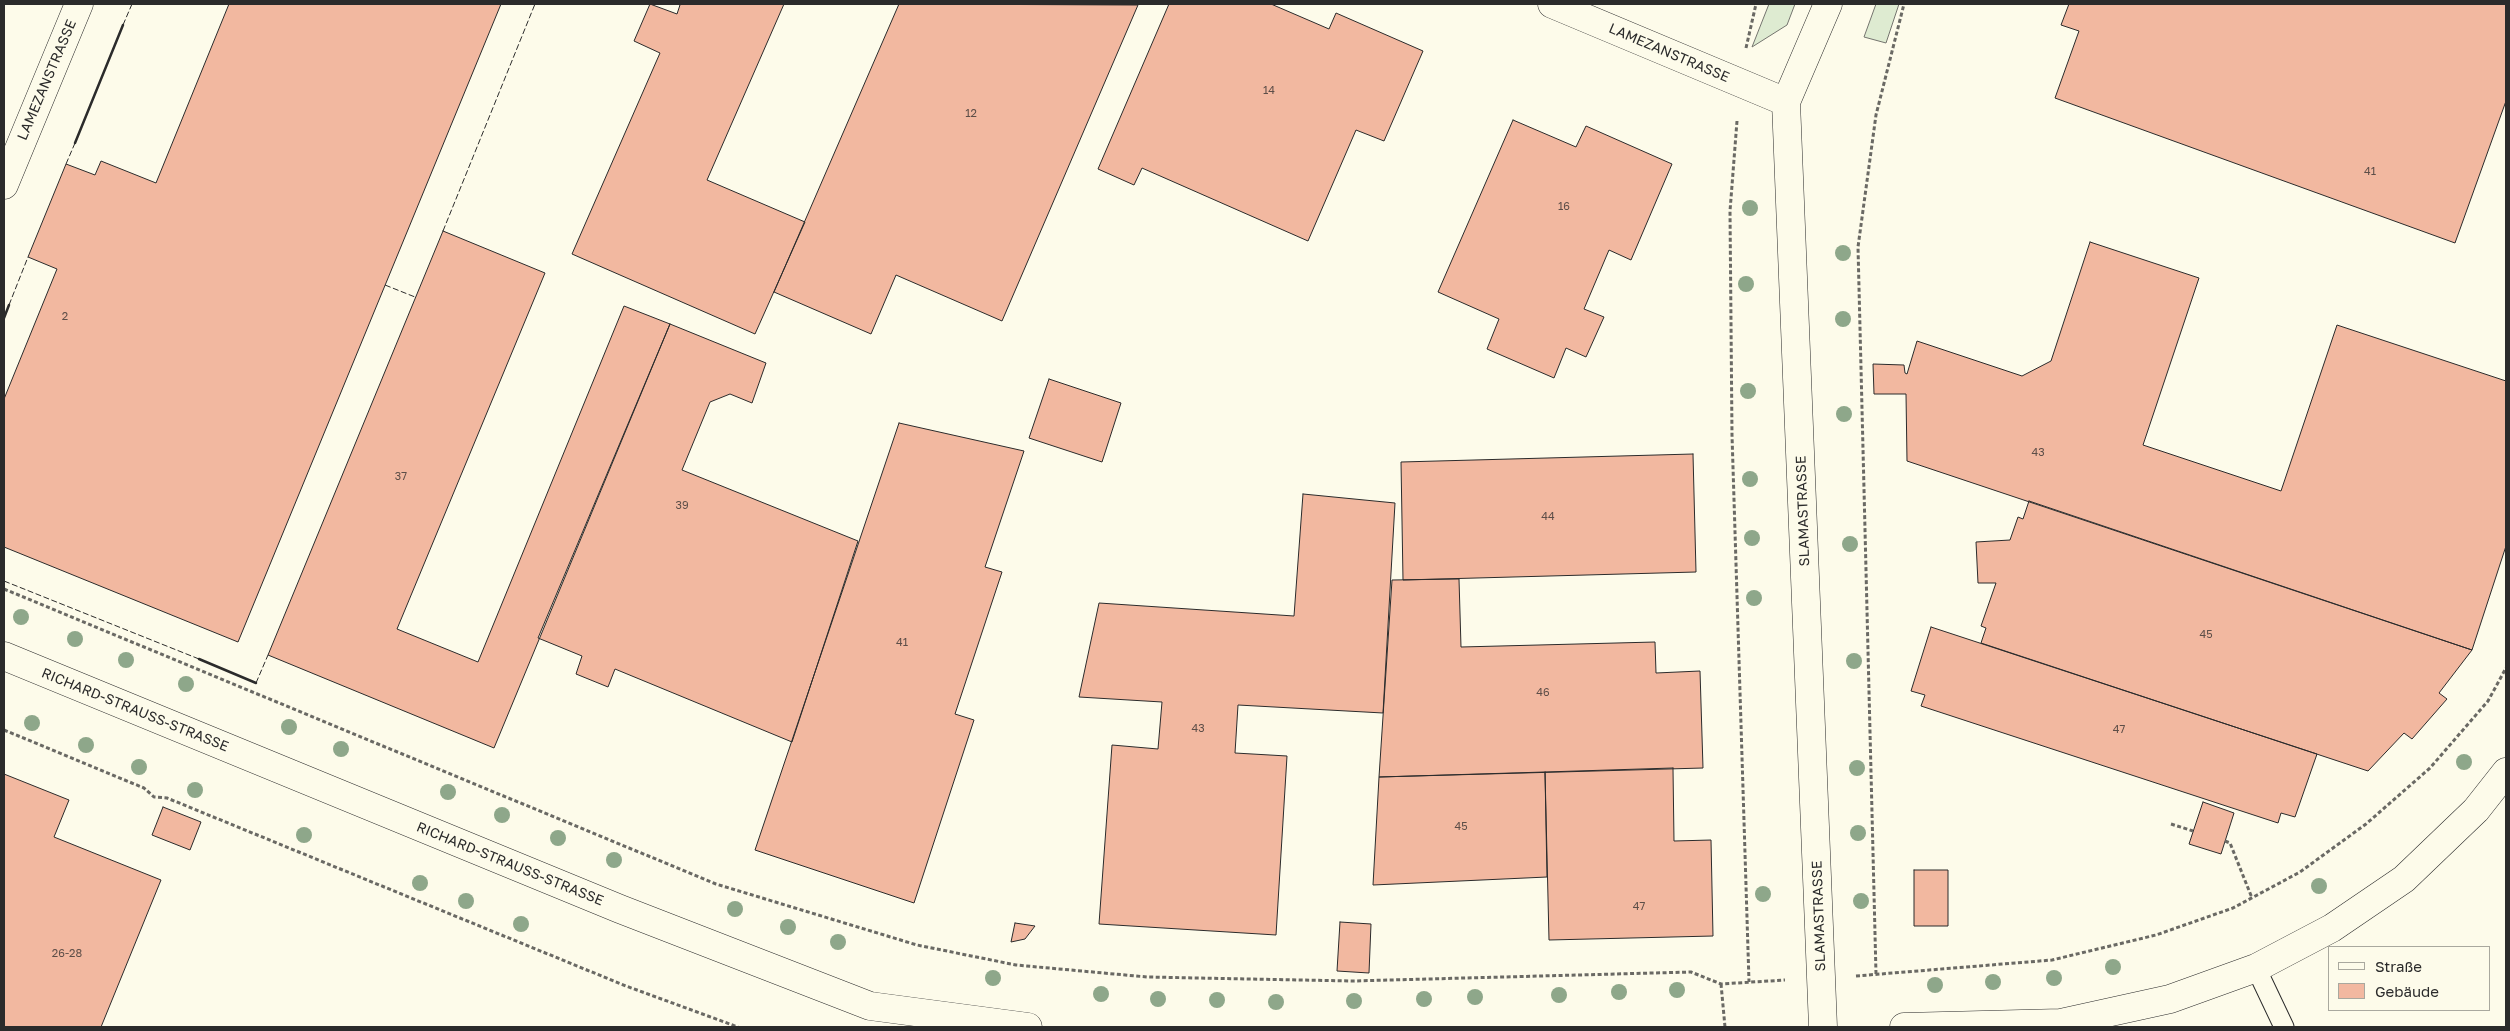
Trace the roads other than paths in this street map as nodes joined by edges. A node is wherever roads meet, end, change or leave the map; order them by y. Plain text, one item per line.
1 (79, 4) edge
2 (1552, 4) edge
3 (1828, 4) edge
4 (1786, 102) junction
5 (4, 185) edge
6 (4, 656) edge
7 (2506, 772) edge
8 (2256, 968) junction
9 (1028, 1027) edge
10 (1823, 1027) edge
11 (1904, 1027) edge
12 (2284, 1027) edge

1 - 5 main road, LAMEZANSTRASSE
2 - 4 main road, LAMEZANSTRASSE
3 - 4 main road, SLAMASTRASSE
4 - 10 main road, SLAMASTRASSE
6 - 9 main road, RICHARD-STRAUSS-STRASSE
7 - 8 main road
8 - 11 main road
8 - 12 lane

